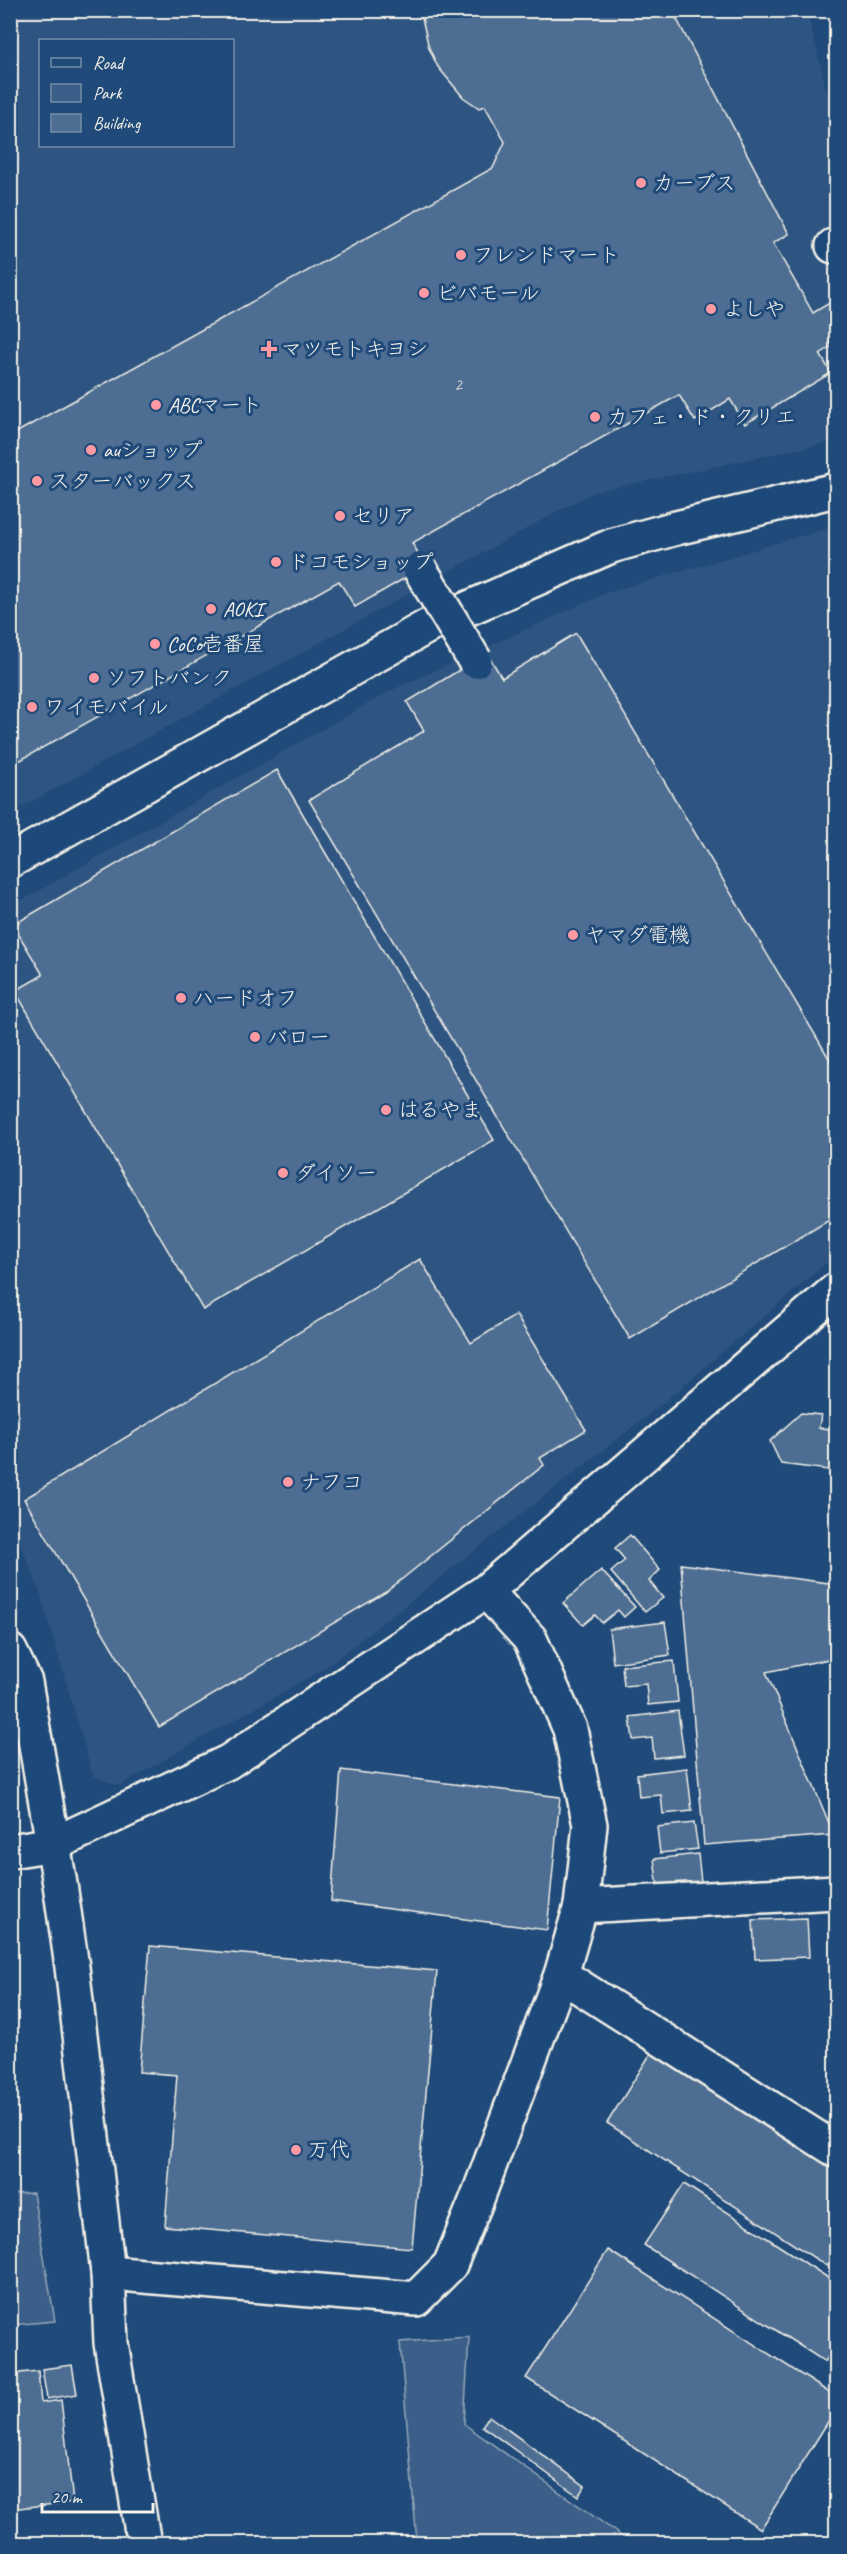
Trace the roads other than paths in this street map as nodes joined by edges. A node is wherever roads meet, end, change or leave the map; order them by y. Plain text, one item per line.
1 (837, 490) edge
2 (420, 569) dead end
3 (475, 661) dead end
4 (13, 854) edge
5 (837, 1290) edge
6 (486, 1591) junction
7 (10, 1651) edge
8 (54, 1845) junction
9 (10, 1851) edge
10 (837, 1892) edge
11 (581, 1906) junction
12 (561, 1975) junction
13 (837, 2150) edge
14 (108, 2273) junction
15 (144, 2544) edge

1 - 4 street
2 - 3 street, bridge
5 - 6 street
6 - 8 street
6 - 11 street
7 - 8 street
8 - 9 street
8 - 14 street
10 - 11 street
11 - 12 street
12 - 13 street
12 - 14 street
14 - 15 street

